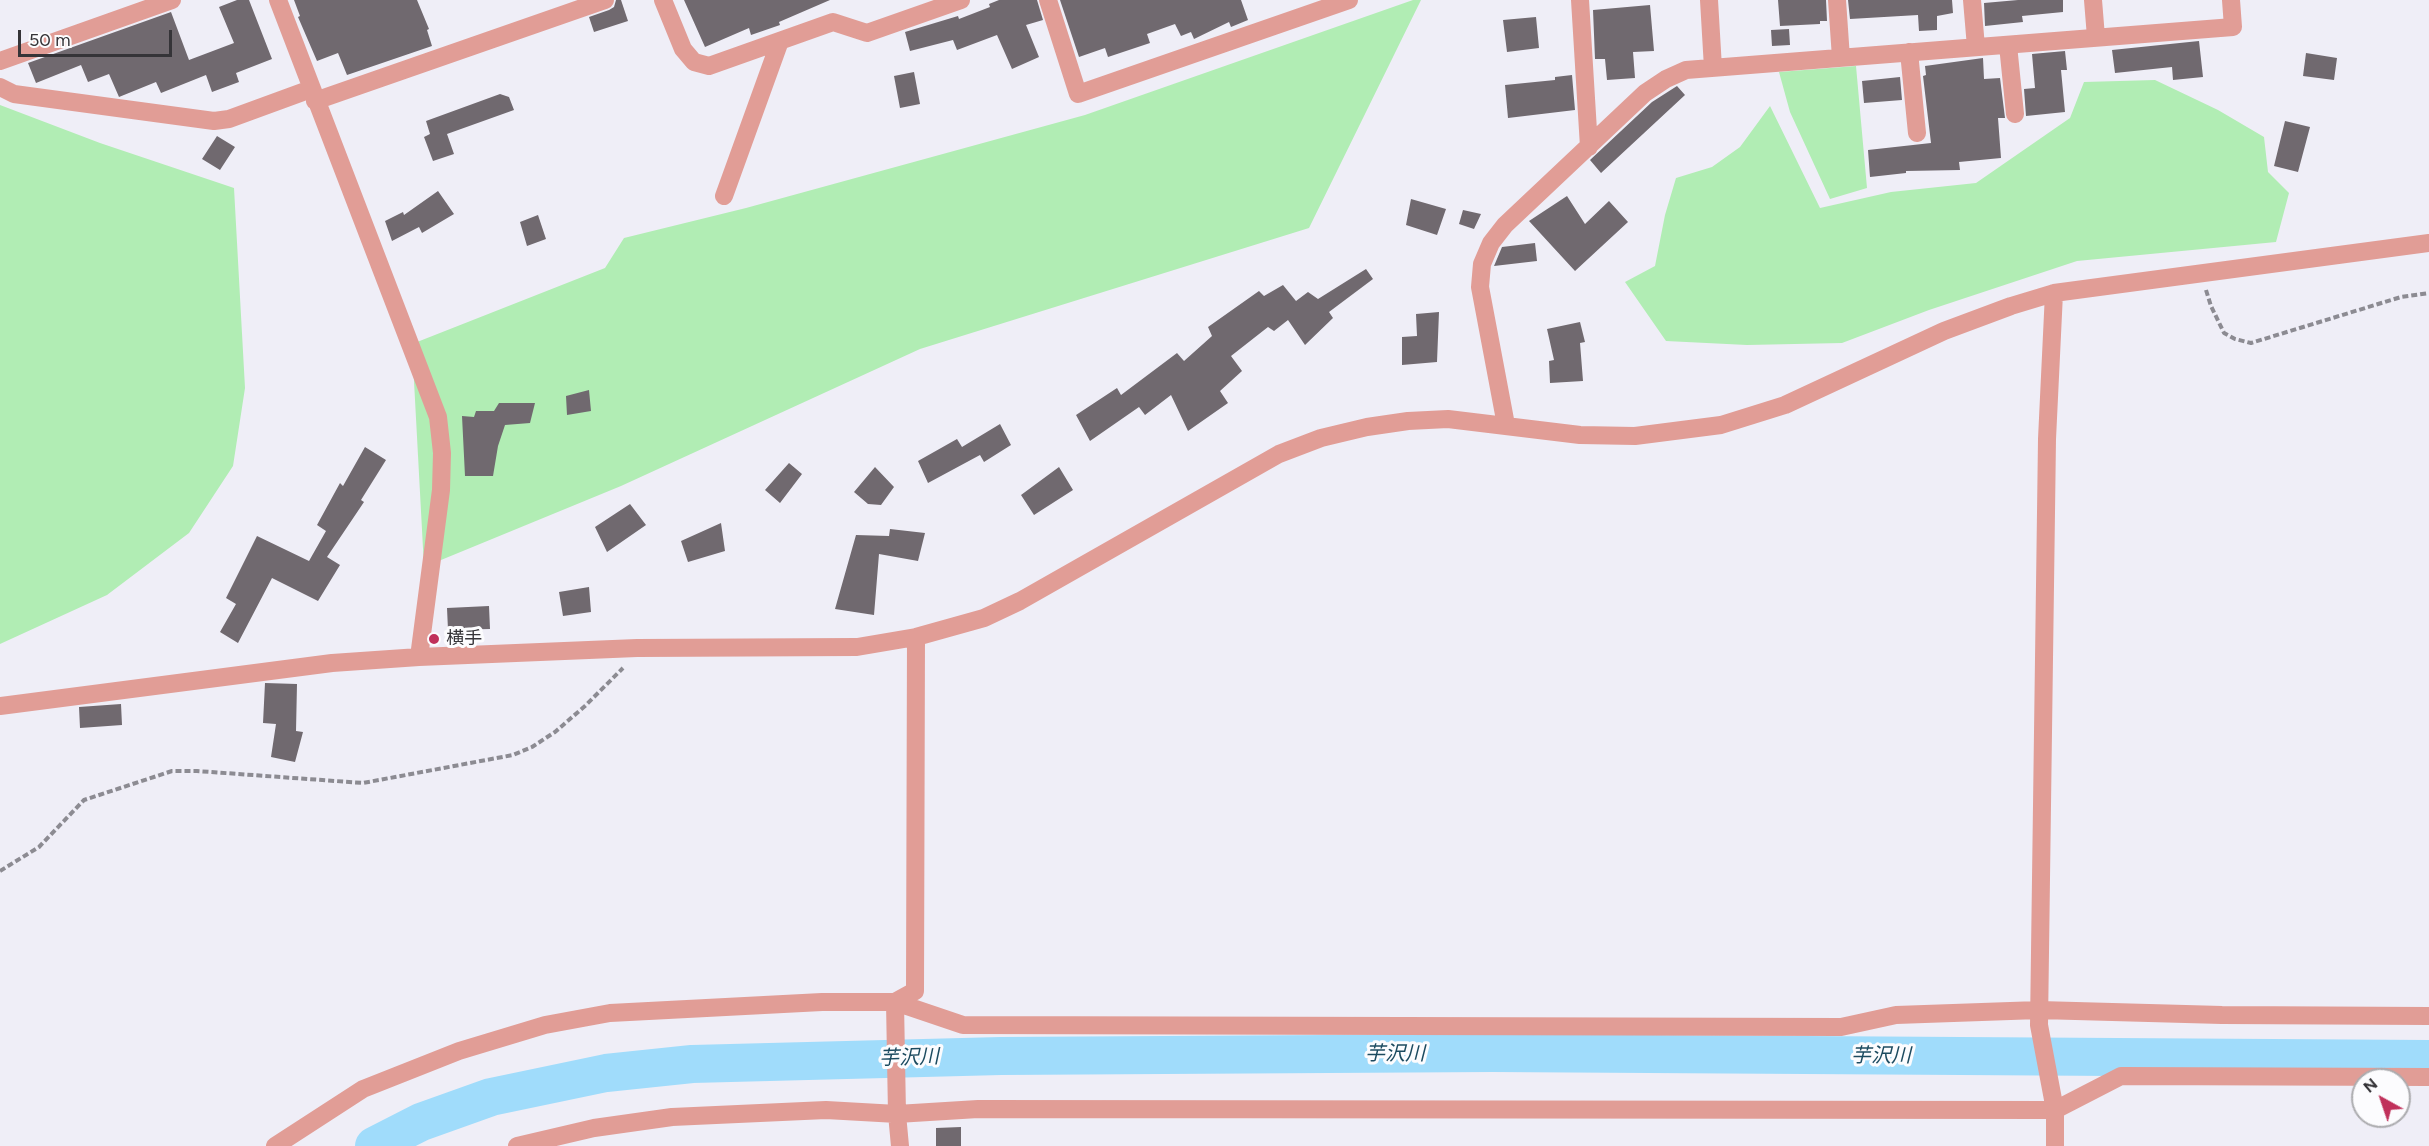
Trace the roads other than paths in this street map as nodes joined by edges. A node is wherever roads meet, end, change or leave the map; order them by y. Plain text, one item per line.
1 (172, 0) edge
2 (278, 0) edge
3 (605, 0) edge
4 (663, 0) edge
5 (961, 0) edge
6 (1048, 0) edge
7 (1350, 0) edge
8 (1580, 0) edge
9 (1708, 0) edge
10 (1837, 0) edge
11 (1972, 0) edge
12 (2093, 0) edge
13 (2231, 0) edge
14 (2096, 36) junction
15 (780, 41) junction
16 (2008, 45) junction
17 (1976, 47) junction
18 (1909, 52) junction
19 (1841, 58) junction
20 (0, 61) edge
21 (1713, 68) junction
22 (0, 87) edge
23 (313, 95) junction
24 (2015, 114) dead end
25 (1917, 133) dead end
26 (1589, 147) junction
27 (724, 196) dead end
28 (2429, 243) edge
29 (2054, 293) junction
30 (1506, 425) junction
31 (916, 637) junction
32 (419, 657) junction
33 (0, 706) edge
34 (895, 1002) junction
35 (2429, 1017) edge
36 (2039, 1018) junction
37 (2429, 1077) edge
38 (2055, 1110) junction
39 (897, 1114) junction
40 (275, 1146) edge
41 (517, 1146) edge
42 (900, 1146) edge
43 (2055, 1146) edge

1 - 20 street
2 - 23 street
3 - 23 street
4 - 15 street
5 - 15 street
6 - 7 street
8 - 26 street
9 - 21 street
10 - 19 street
11 - 17 street
12 - 14 street
13 - 14 street
14 - 16 street
15 - 27 street
16 - 17 street
16 - 24 street
17 - 18 street
18 - 19 street
18 - 25 street
19 - 21 street
21 - 26 street
22 - 23 street
23 - 32 street
26 - 30 street
28 - 29 street
29 - 30 street
29 - 36 street
30 - 31 street
31 - 32 street
31 - 34 street
32 - 33 street
34 - 36 street
34 - 39 street
34 - 40 street
35 - 36 street
36 - 38 street
37 - 38 street
38 - 39 street
38 - 43 street
39 - 41 street
39 - 42 street

